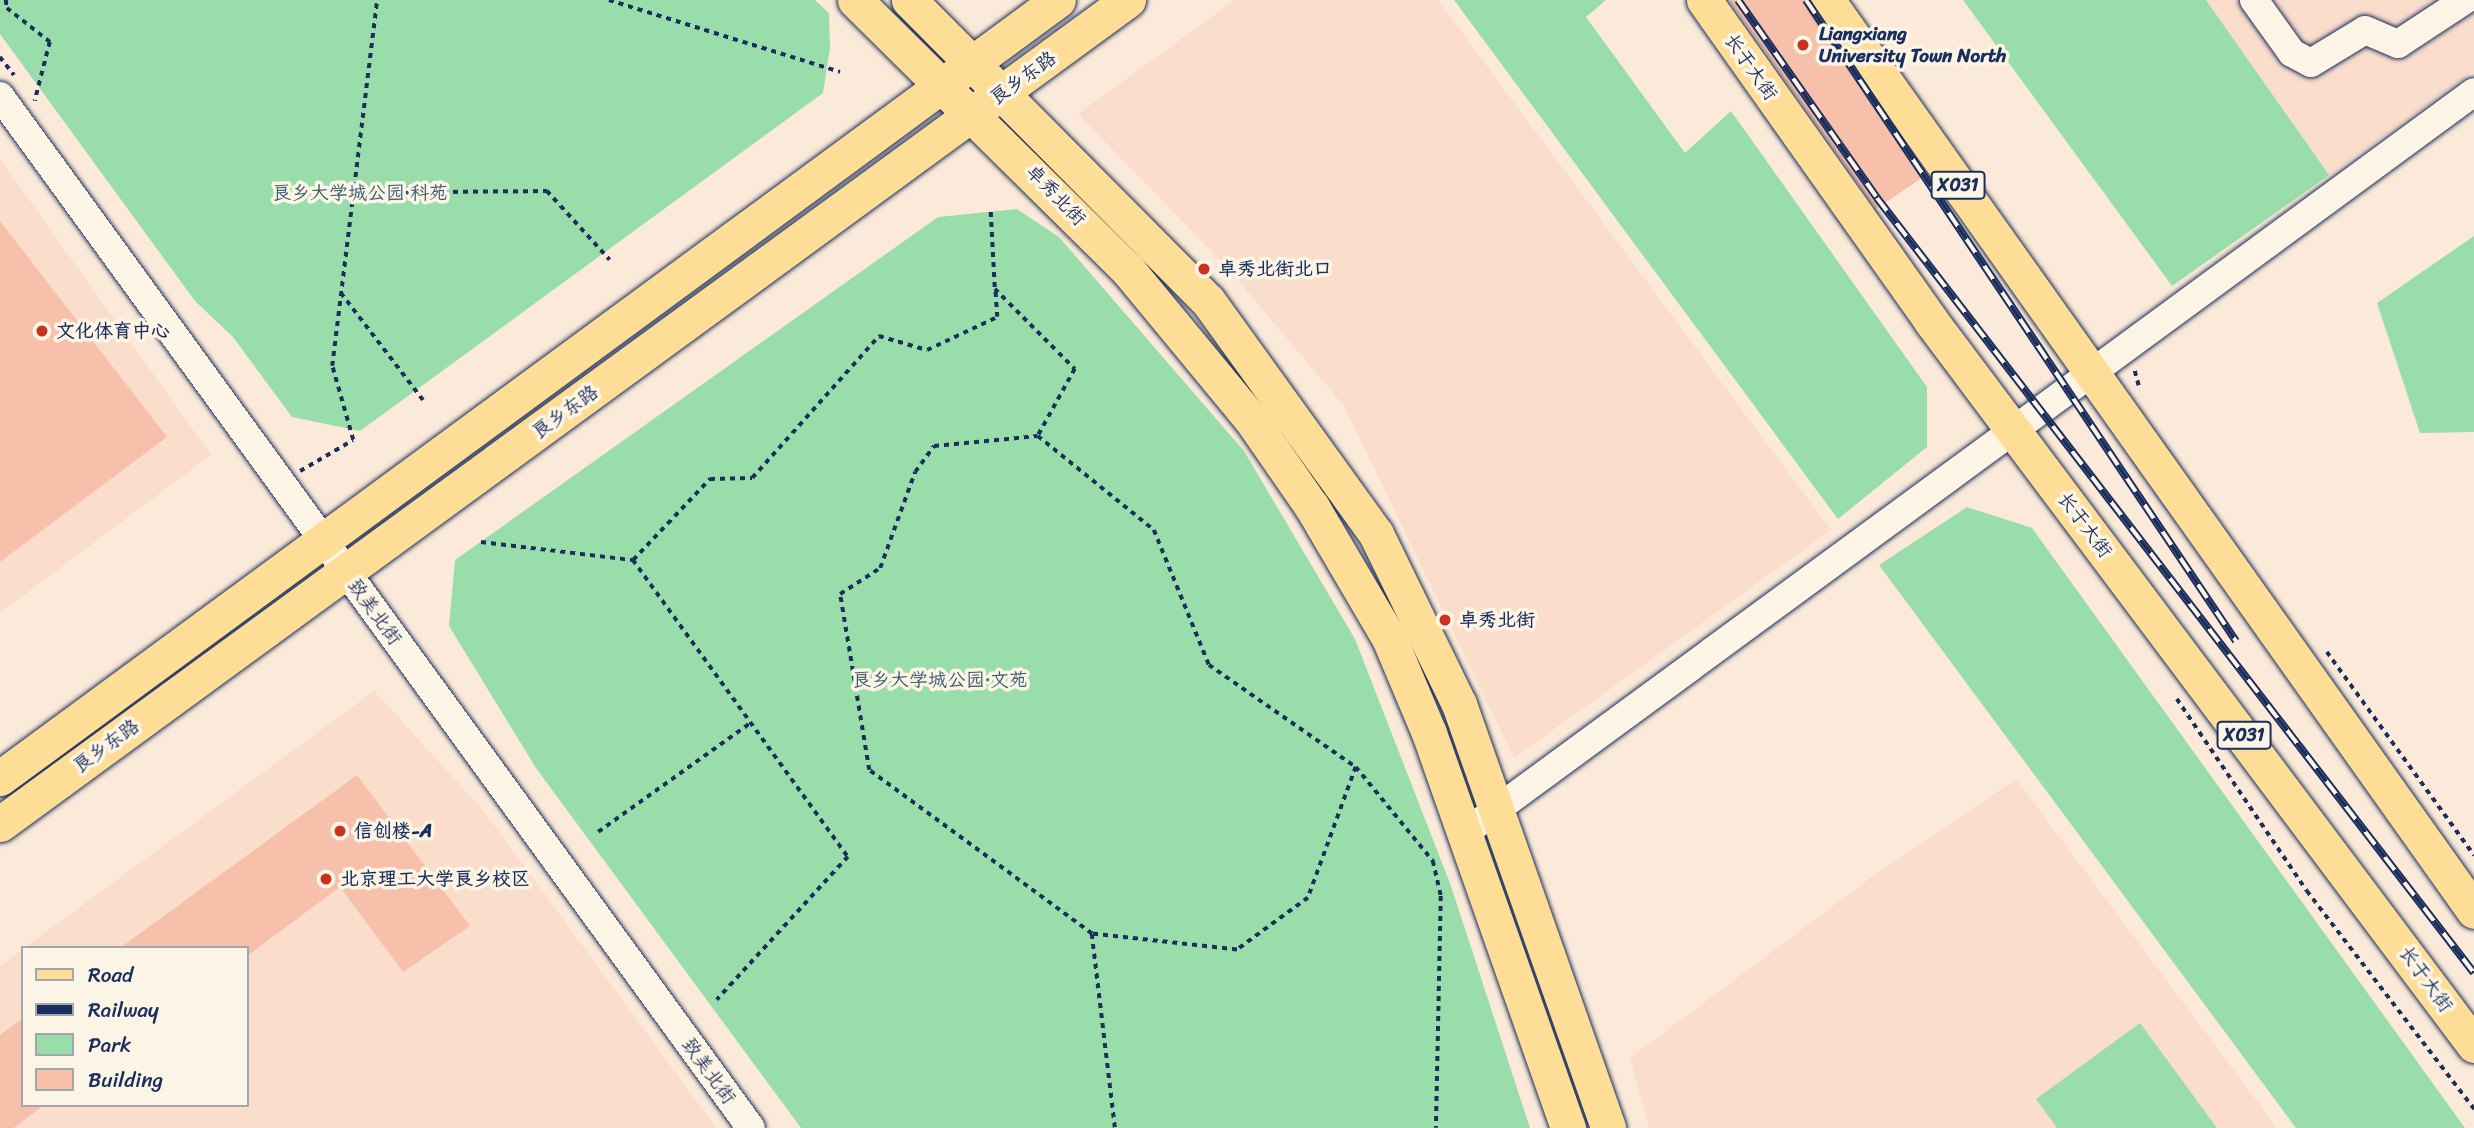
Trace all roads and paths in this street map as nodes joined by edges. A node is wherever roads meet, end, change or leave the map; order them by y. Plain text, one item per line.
1 (6, 0) edge
2 (377, 0) edge
3 (609, 0) edge
4 (630, 0) edge
5 (855, 0) edge
6 (909, 0) edge
7 (1058, 0) edge
8 (1128, 0) edge
9 (1704, 0) edge
10 (1826, 0) edge
11 (2254, 0) edge
12 (2465, 0) edge
13 (629, 6) junction
14 (973, 62) junction
15 (840, 72) dead end
16 (942, 84) junction
17 (2474, 92) edge
18 (0, 96) edge
19 (34, 101) dead end
20 (989, 103) junction
21 (353, 193) junction
22 (991, 212) dead end
23 (610, 260) dead end
24 (995, 289) junction
25 (341, 293) junction
26 (2128, 343) junction
27 (2090, 370) junction
28 (2141, 396) dead end
29 (423, 400) dead end
30 (2011, 427) junction
31 (1038, 436) junction
32 (280, 482) junction
33 (322, 541) junction
34 (481, 542) dead end
35 (633, 561) junction
36 (345, 572) junction
37 (2320, 642) dead end
38 (2171, 690) dead end
39 (750, 723) junction
40 (1356, 767) junction
41 (0, 778) edge
42 (1499, 808) junction
43 (0, 824) edge
44 (598, 832) dead end
45 (1466, 832) junction
46 (2474, 855) edge
47 (2474, 911) edge
48 (1092, 934) junction
49 (717, 1000) dead end
50 (2474, 1045) edge
51 (2474, 1110) edge
52 (751, 1128) edge
53 (1115, 1128) edge
54 (1436, 1128) edge
55 (1569, 1128) edge
56 (1608, 1128) edge

1 - 19 path
2 - 21 path
3 - 13 path
4 - 13 path
5 - 16 main road, 卓秀北街
6 - 14 main road
7 - 14 main road, 良乡东路
8 - 20 main road, 良乡东路
9 - 30 main road, 长于大街 / X031
10 - 27 main road, X031
11 - 12 street
13 - 15 path
14 - 16 main road, 良乡东路
14 - 20 main road
16 - 20 main road, 卓秀北街
16 - 33 main road, 良乡东路
17 - 26 street
18 - 32 street, 致美北街
20 - 36 main road, 良乡东路
20 - 42 main road
20 - 45 main road, 卓秀北街
21 - 23 path
21 - 25 path
22 - 24 path
24 - 31 path
24 - 35 path
25 - 29 path
25 - 32 path
26 - 27 street
26 - 28 path
27 - 30 street
27 - 47 main road, X031
30 - 42 street
30 - 50 main road, 长于大街 / X031
31 - 40 path
31 - 48 path
32 - 33 street, 致美北街
33 - 36 street, 致美北街
33 - 41 main road, 良乡东路
34 - 35 path
35 - 39 path
36 - 43 main road, 良乡东路
36 - 52 street, 致美北街
37 - 46 path
38 - 51 path, 长于大街
39 - 44 path
39 - 49 path
40 - 48 path
40 - 54 path
42 - 45 street
42 - 56 main road
45 - 55 main road, 卓秀北街
48 - 53 path

